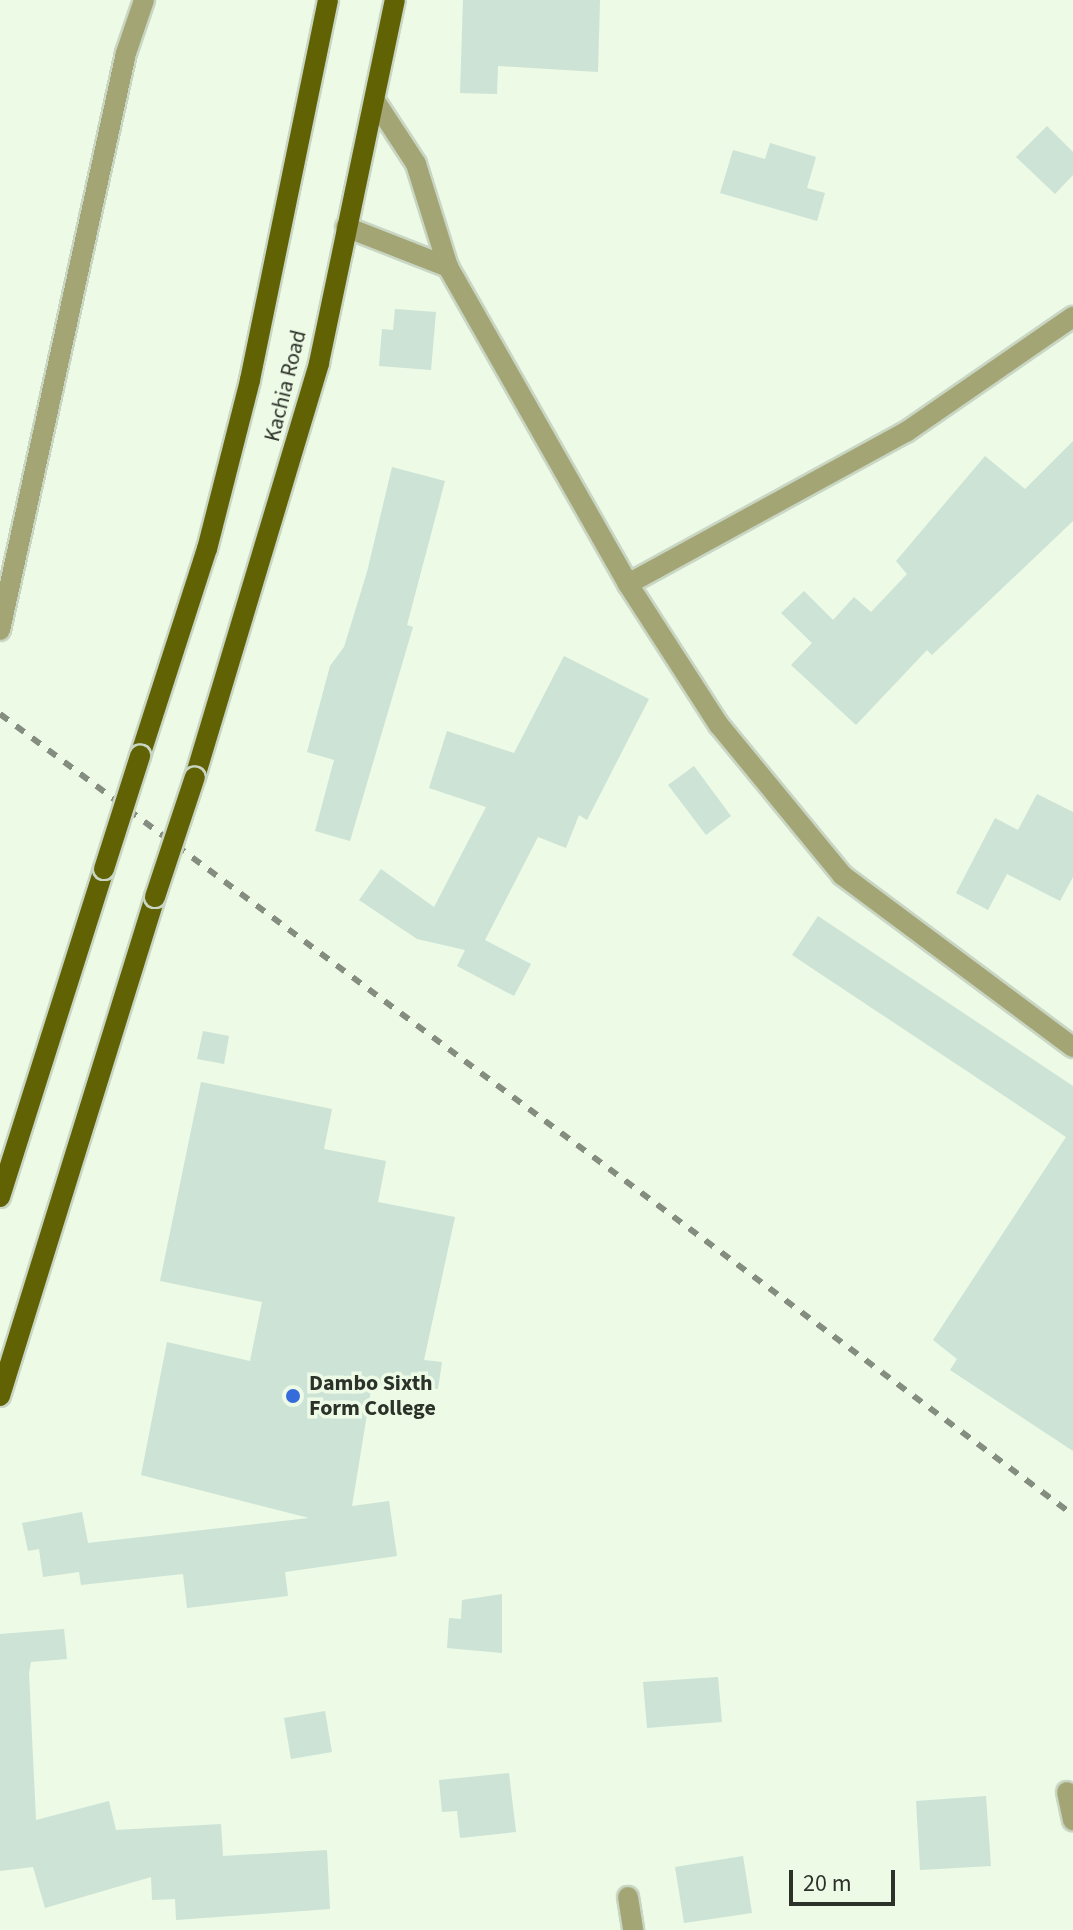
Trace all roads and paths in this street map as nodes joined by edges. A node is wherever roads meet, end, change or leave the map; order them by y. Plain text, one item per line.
1 (144, 0) edge
2 (328, 0) edge
3 (395, 0) edge
4 (375, 101) junction
5 (346, 227) junction
6 (448, 267) junction
7 (1073, 317) edge
8 (628, 584) junction
9 (0, 630) edge
10 (1073, 1047) edge
11 (0, 1197) edge
12 (0, 1396) edge
13 (1067, 1792) dead end
14 (1073, 1820) edge
15 (628, 1897) dead end
16 (633, 1930) edge

1 - 9 street
2 - 11 main road, Kachia Road, bridge
3 - 4 main road, Kachia Road
4 - 5 main road, Kachia Road
4 - 6 street
5 - 6 street
5 - 12 main road, Kachia Road, bridge
6 - 8 street
7 - 8 street
8 - 10 street
13 - 14 street
15 - 16 street

